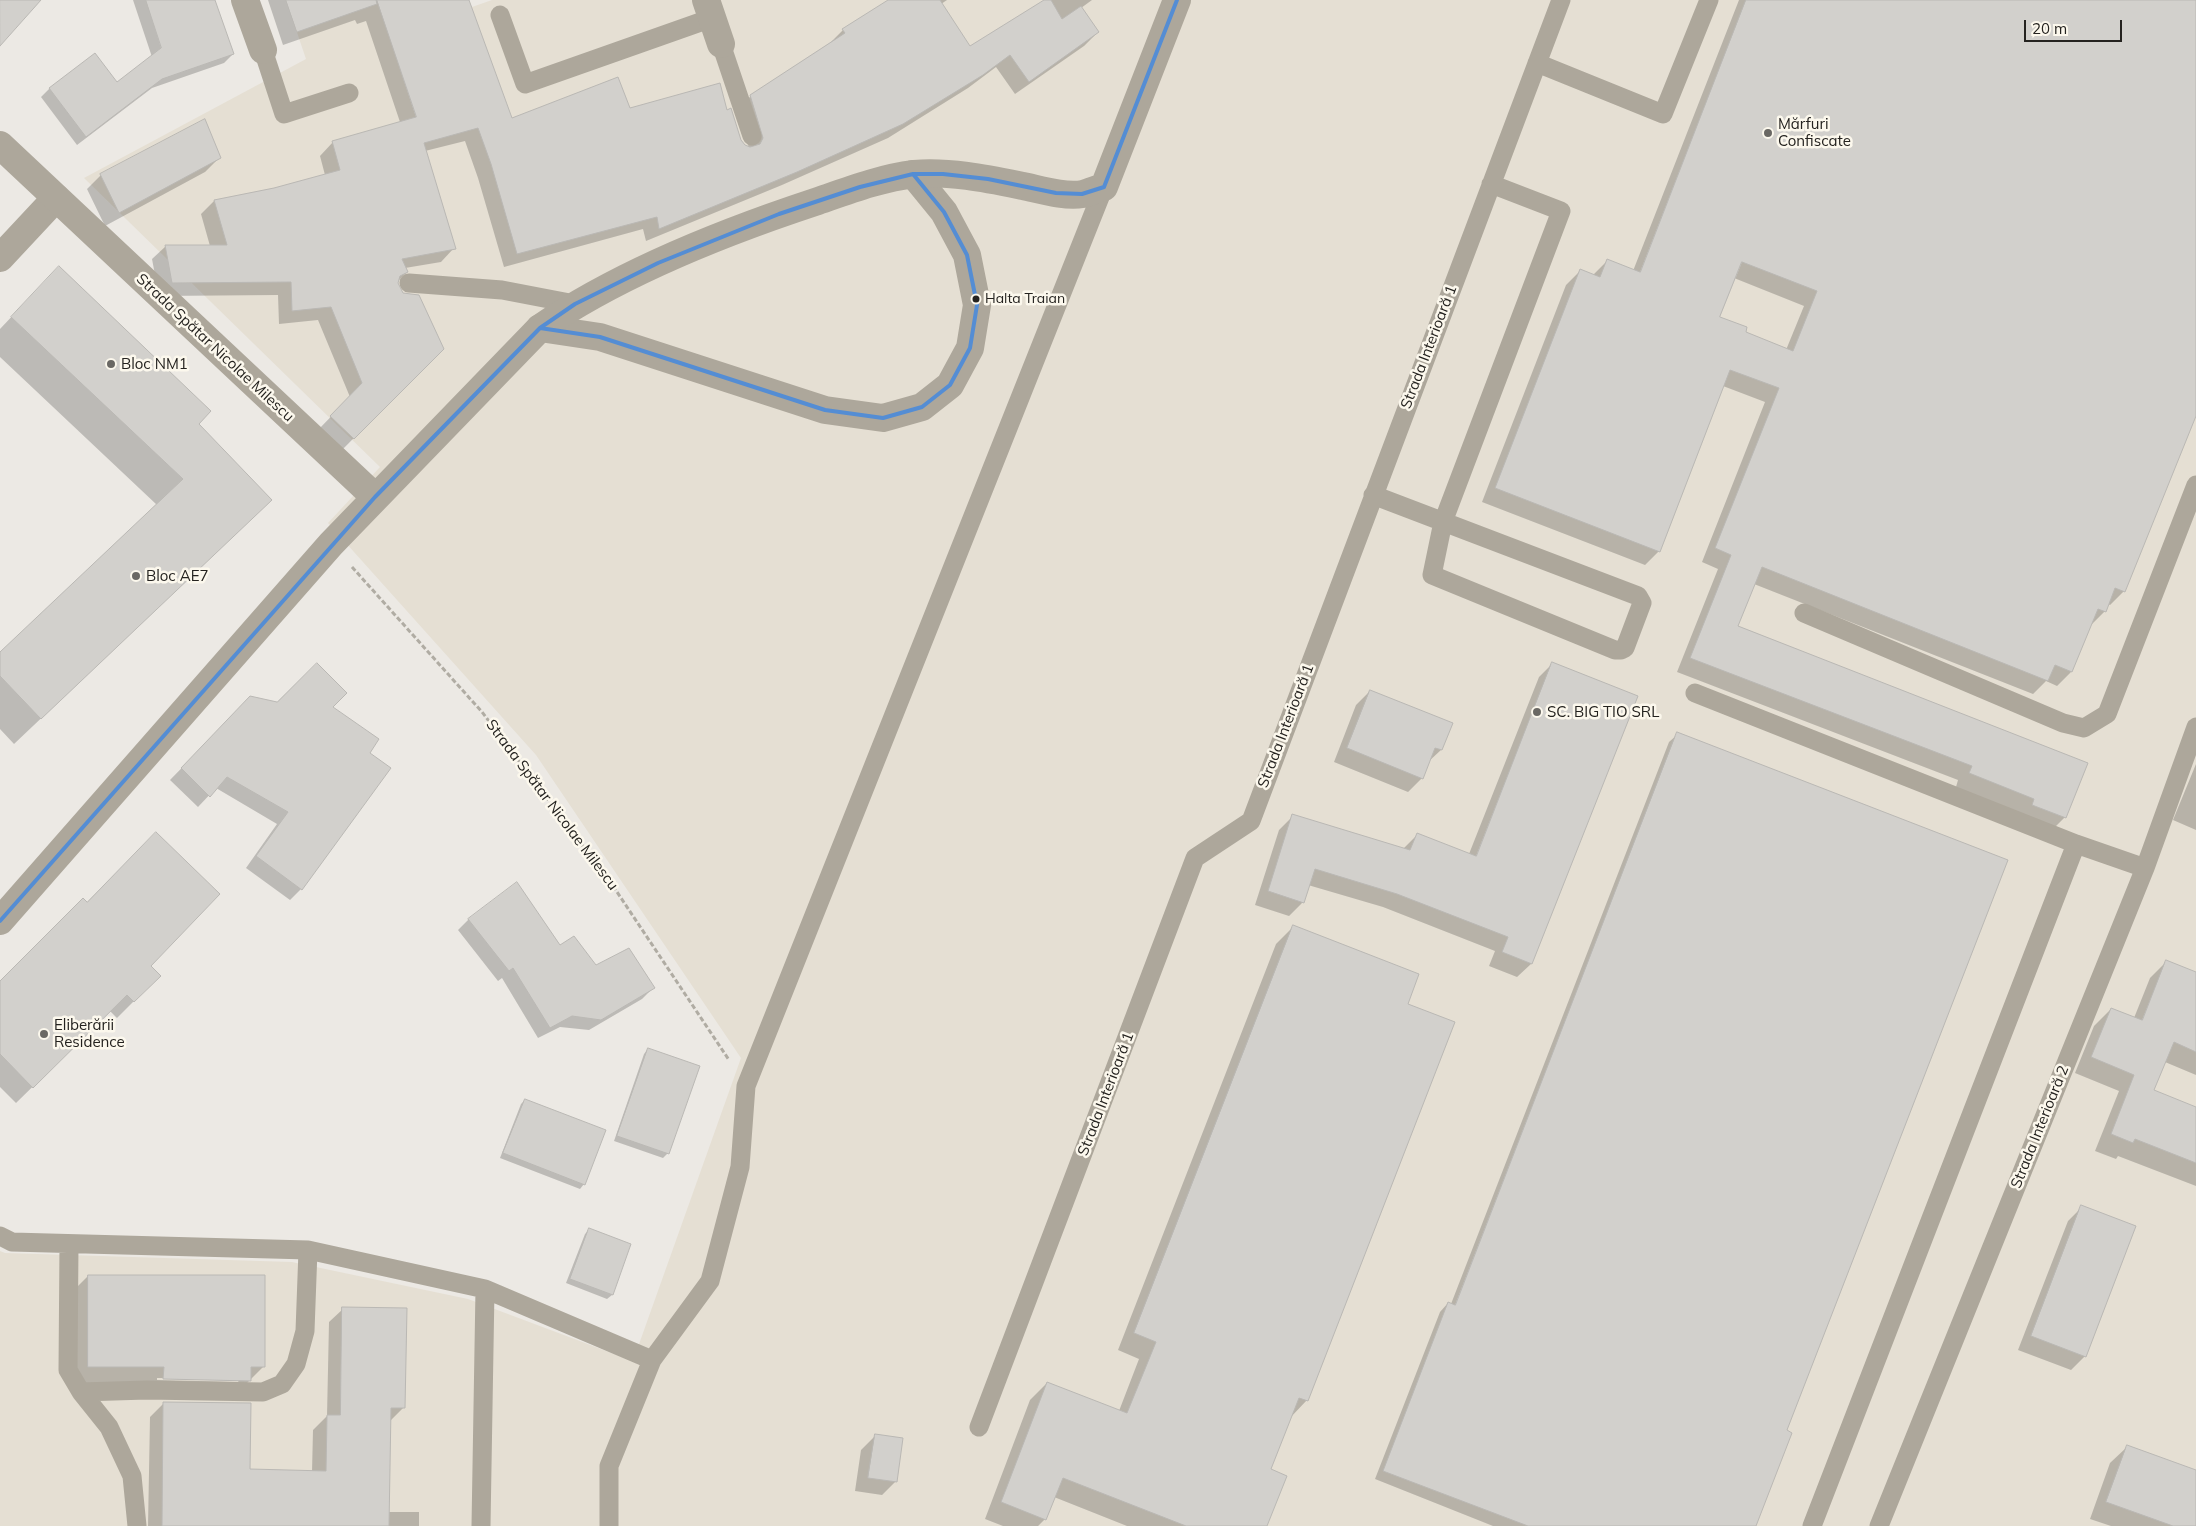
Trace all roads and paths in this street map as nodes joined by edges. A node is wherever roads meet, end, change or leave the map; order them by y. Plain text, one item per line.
1 (246, 0) edge
2 (1177, 0) edge
3 (1560, 0) edge
4 (1708, 0) edge
5 (709, 9) edge
6 (500, 15) dead end
7 (721, 44) joint
8 (263, 50) joint
9 (1537, 63) junction
10 (349, 93) dead end
11 (752, 136) dead end
12 (0, 145) edge
13 (913, 174) junction
14 (1490, 184) junction
15 (1104, 187) junction
16 (56, 198) junction
17 (0, 258) edge
18 (409, 283) dead end
19 (575, 304) junction
20 (540, 328) junction
21 (2196, 485) edge
22 (1373, 495) junction
23 (375, 497) junction
24 (1443, 522) junction
25 (331, 544) junction
26 (1804, 613) dead end
27 (1695, 693) dead end
28 (2196, 727) edge
29 (2076, 844) junction
30 (2144, 868) junction
31 (0, 920) edge
32 (746, 1086) junction
33 (0, 1236) edge
34 (69, 1244) junction
35 (308, 1250) junction
36 (484, 1289) junction
37 (652, 1360) junction
38 (81, 1392) junction
39 (980, 1427) dead end
40 (137, 1526) edge
41 (481, 1526) edge
42 (609, 1526) edge
43 (1812, 1526) edge
44 (1879, 1526) edge

1 - 8 street
2 - 15 street
3 - 9 lane, Strada Interioară 1
4 - 9 lane
5 - 6 lane
5 - 7 street
7 - 11 lane
8 - 10 lane
9 - 14 lane, Strada Interioară 1
12 - 16 street, Strada Spătar Nicolae Milescu
13 - 15 street
13 - 19 street
13 - 20 street
14 - 22 lane, Strada Interioară 1
14 - 24 lane
15 - 32 lane
16 - 17 street
16 - 23 street, Strada Spătar Nicolae Milescu
18 - 19 lane
19 - 20 street
20 - 23 street
21 - 26 lane
22 - 24 lane
22 - 39 lane, Strada Interioară 1
23 - 25 street
24 - 24 lane
25 - 31 street
25 - 32 path, Strada Spătar Nicolae Milescu
27 - 29 lane
28 - 30 lane, Strada Interioară 2
29 - 30 lane
29 - 43 lane
30 - 44 lane, Strada Interioară 2
32 - 37 lane
33 - 34 lane
34 - 35 lane
34 - 38 lane
35 - 36 lane
35 - 38 lane
36 - 37 lane
36 - 41 lane
37 - 42 lane
38 - 40 lane

